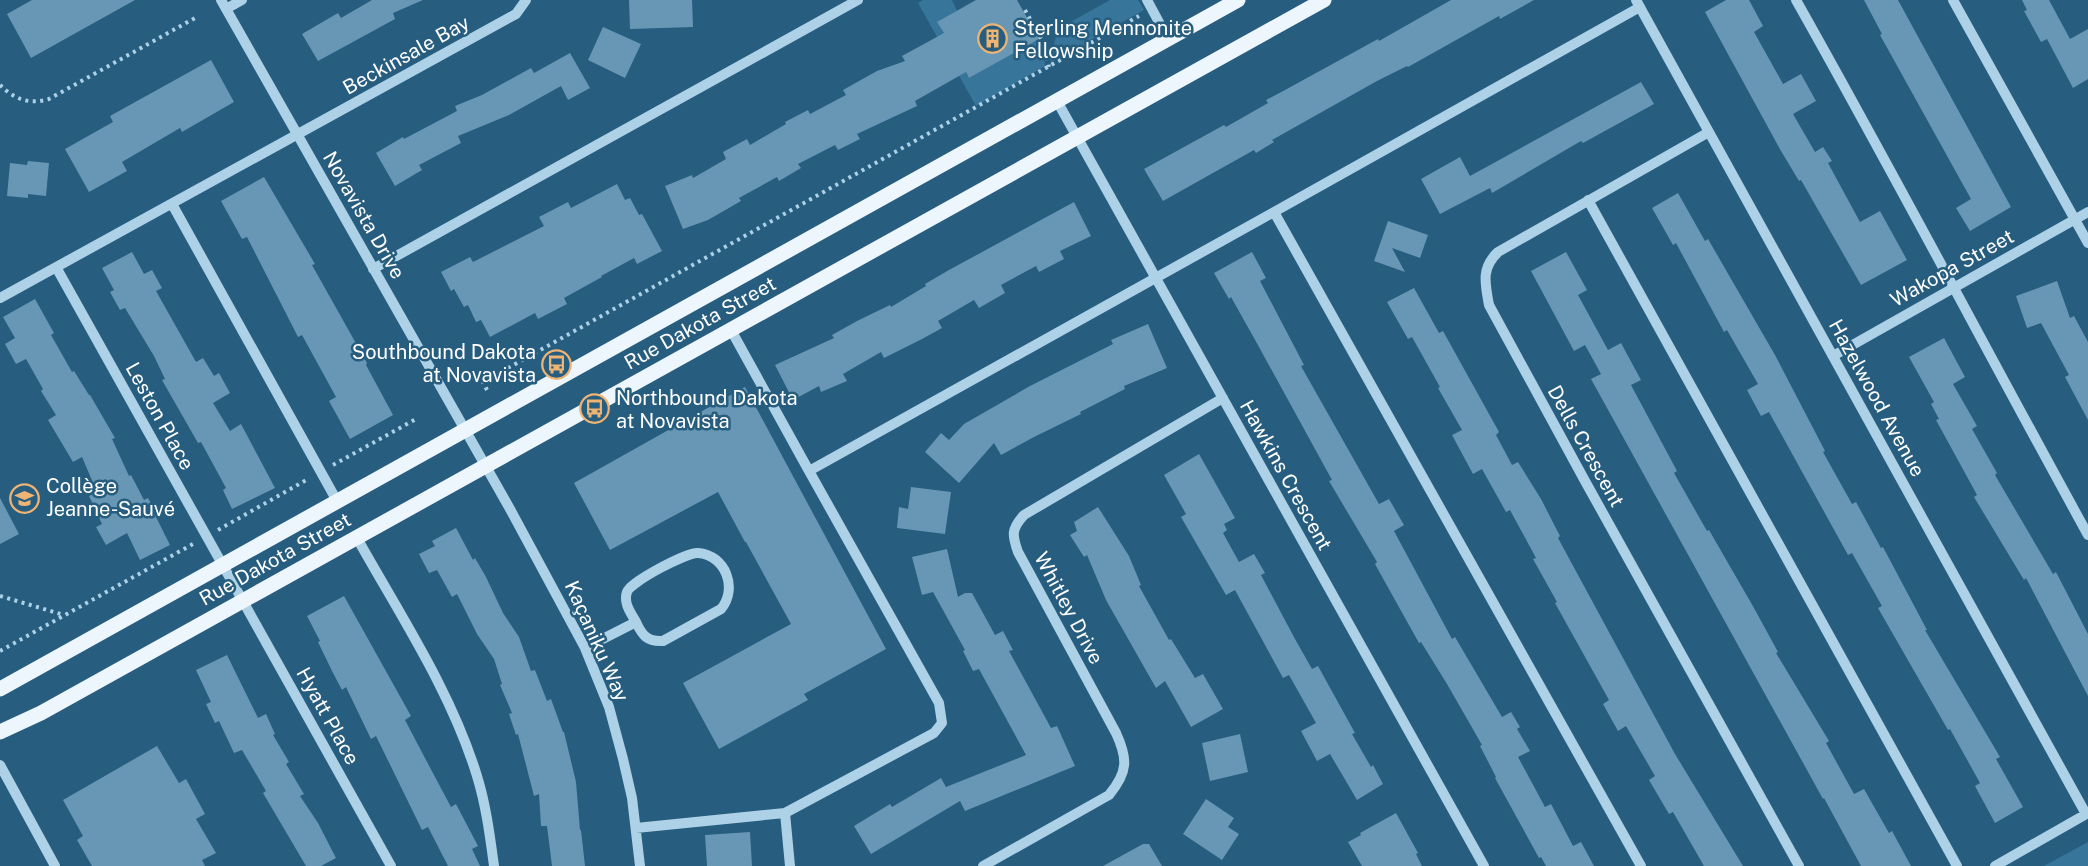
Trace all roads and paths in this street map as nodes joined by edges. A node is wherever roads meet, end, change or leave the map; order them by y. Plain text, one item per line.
1 (242, 0) edge
2 (526, 0) edge
3 (858, 0) edge
4 (1238, 0) edge
5 (1796, 0) edge
6 (1953, 0) edge
7 (1320, 1) edge
8 (1638, 3) edge
9 (223, 4) edge
10 (1149, 5) edge
11 (1025, 10) dead end
12 (195, 18) dead end
13 (1168, 39) junction
14 (1049, 67) junction
15 (0, 85) edge
16 (1057, 101) junction
17 (1709, 132) junction
18 (298, 135) junction
19 (1077, 137) junction
20 (1588, 201) junction
21 (172, 204) junction
22 (1274, 212) junction
23 (2088, 212) edge
24 (2075, 219) junction
25 (2088, 243) edge
26 (56, 267) junction
27 (373, 269) junction
28 (1155, 277) junction
29 (1953, 288) junction
30 (0, 298) edge
31 (731, 330) junction
32 (1833, 356) junction
33 (487, 390) dead end
34 (1223, 398) junction
35 (465, 430) junction
36 (475, 448) joint
37 (486, 466) junction
38 (809, 471) junction
39 (337, 501) junction
40 (2088, 535) edge
41 (357, 538) junction
42 (223, 564) junction
43 (234, 583) joint
44 (0, 596) edge
45 (244, 601) junction
46 (65, 615) dead end
47 (636, 622) junction
48 (585, 648) junction
49 (0, 689) edge
50 (0, 732) edge
51 (0, 765) edge
52 (785, 813) junction
53 (2087, 814) edge
54 (636, 828) junction
55 (55, 866) edge
56 (391, 866) edge
57 (494, 866) edge
58 (640, 866) edge
59 (790, 866) edge
60 (983, 866) edge
61 (1484, 866) edge
62 (1641, 866) edge
63 (1799, 866) edge
64 (1957, 866) edge
65 (1995, 866) edge

1 - 9 street
2 - 18 street, Beckinsale Bay
3 - 27 street
4 - 13 main road, Rue Dakota Street
5 - 29 street
6 - 24 street
7 - 19 main road, Rue Dakota Street
8 - 17 street, Hazelwood Avenue
8 - 22 street
9 - 18 street, Novavista Drive
10 - 13 street
10 - 14 path
11 - 14 path
12 - 15 path
13 - 16 main road, Rue Dakota Street
14 - 33 path
16 - 19 street, Hawkins Crescent
16 - 35 main road, Rue Dakota Street
17 - 20 street, Dells Crescent
17 - 32 street, Hazelwood Avenue
18 - 21 street, Beckinsale Bay
18 - 27 street, Novavista Drive
19 - 28 street, Hawkins Crescent
19 - 31 main road, Rue Dakota Street
20 - 63 street, Dells Crescent
20 - 64 street
21 - 26 street, Beckinsale Bay
21 - 39 street
22 - 28 street
22 - 62 street
23 - 24 street, Wakopa Street
24 - 25 street
24 - 29 street, Wakopa Street
26 - 30 street, Beckinsale Bay
26 - 42 street, Leston Place
27 - 35 street, Novavista Drive
28 - 34 street, Hawkins Crescent
28 - 38 street
29 - 32 street, Wakopa Street
29 - 40 street
31 - 37 main road, Rue Dakota Street
31 - 38 street
32 - 53 street, Hazelwood Avenue
34 - 60 street, Whitley Drive
34 - 61 street, Hawkins Crescent
35 - 36 street, Novavista Drive
35 - 39 main road, Rue Dakota Street
36 - 37 street, Kaçaniku Way
37 - 41 main road, Rue Dakota Street
37 - 48 street, Kaçaniku Way
38 - 52 street
39 - 42 main road, Rue Dakota Street
41 - 45 main road, Rue Dakota Street
41 - 57 street
42 - 43 street, Leston Place
42 - 49 main road, Rue Dakota Street
43 - 45 street, Hyatt Place
44 - 46 path
45 - 50 main road, Rue Dakota Street
45 - 56 street, Hyatt Place
47 - 47 street
47 - 48 street
48 - 54 street, Kaçaniku Way
51 - 55 street
52 - 54 street
52 - 59 street
53 - 65 street
54 - 58 street, Kaçaniku Way

